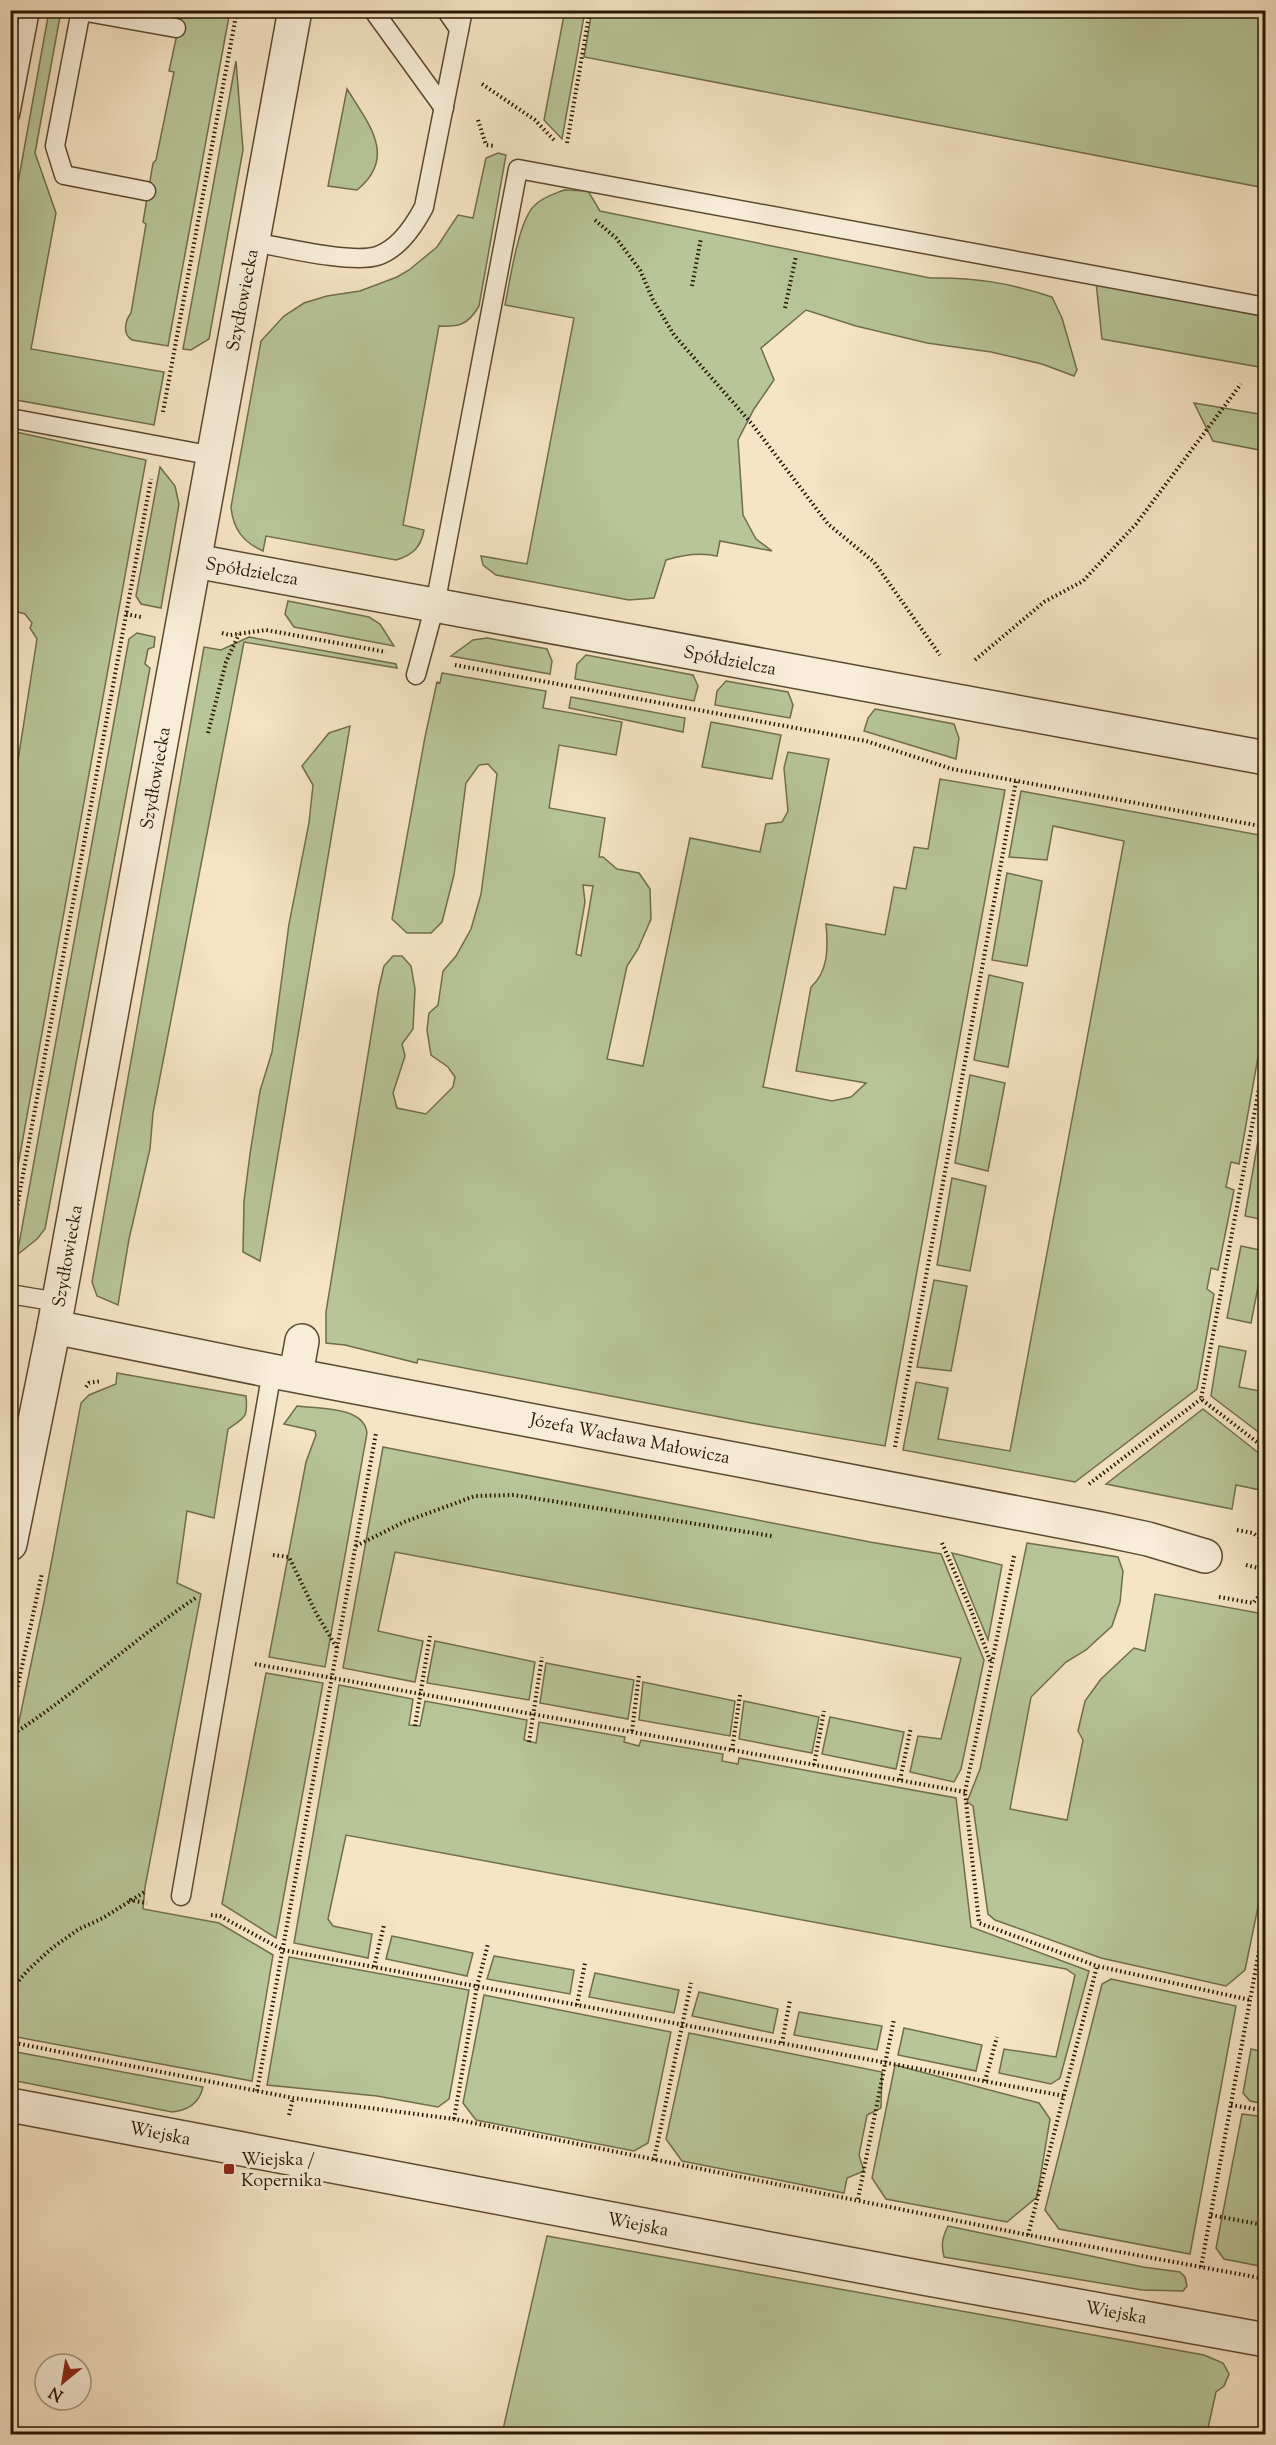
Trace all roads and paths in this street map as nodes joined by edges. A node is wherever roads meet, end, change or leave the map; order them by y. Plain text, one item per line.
1 (30, 10) edge
2 (237, 10) edge
3 (295, 10) edge
4 (373, 10) edge
5 (446, 10) edge
6 (463, 10) edge
7 (590, 10) edge
8 (81, 11) edge
9 (176, 28) dead end
10 (459, 29) junction
11 (478, 92) dead end
12 (444, 108) junction
13 (475, 110) dead end
14 (10, 116) edge
15 (498, 147) dead end
16 (565, 151) junction
17 (560, 178) junction
18 (580, 182) junction
19 (146, 191) dead end
20 (253, 242) junction
21 (696, 269) dead end
22 (692, 286) dead end
23 (790, 289) dead end
24 (1266, 307) edge
25 (785, 308) dead end
26 (1241, 384) dead end
27 (10, 418) edge
28 (157, 446) junction
29 (214, 456) junction
30 (195, 561) junction
31 (435, 605) junction
32 (220, 633) dead end
33 (942, 658) dead end
34 (972, 663) dead end
35 (417, 667) junction
36 (1266, 758) edge
37 (1016, 781) junction
38 (1266, 827) edge
39 (1266, 1052) edge
40 (10, 1245) edge
41 (10, 1294) edge
42 (56, 1314) junction
43 (302, 1341) dead end
44 (284, 1372) junction
45 (382, 1391) junction
46 (1201, 1399) junction
47 (1266, 1449) edge
48 (893, 1456) dead end
49 (1087, 1486) dead end
50 (918, 1493) junction
51 (1023, 1514) junction
52 (1233, 1529) dead end
53 (772, 1536) dead end
54 (10, 1544) edge
55 (1266, 1544) edge
56 (356, 1546) junction
57 (1205, 1556) dead end
58 (289, 1557) dead end
59 (190, 1601) dead end
60 (430, 1636) dead end
61 (337, 1648) junction
62 (542, 1657) dead end
63 (268, 1665) dead end
64 (992, 1665) junction
65 (639, 1676) dead end
66 (332, 1677) junction
67 (421, 1693) junction
68 (740, 1695) dead end
69 (824, 1711) dead end
70 (533, 1714) junction
71 (415, 1726) dead end
72 (911, 1727) dead end
73 (632, 1731) junction
74 (10, 1736) edge
75 (529, 1742) dead end
76 (732, 1750) junction
77 (814, 1765) junction
78 (900, 1780) junction
79 (965, 1792) junction
80 (143, 1894) dead end
81 (181, 1896) dead end
82 (129, 1900) junction
83 (142, 1902) dead end
84 (1266, 1913) edge
85 (220, 1916) dead end
86 (384, 1925) dead end
87 (488, 1944) dead end
88 (283, 1950) junction
89 (585, 1963) dead end
90 (1096, 1966) junction
91 (374, 1967) junction
92 (691, 1983) dead end
93 (477, 1986) junction
94 (10, 1991) edge
95 (790, 2000) dead end
96 (1250, 2000) junction
97 (577, 2005) junction
98 (894, 2019) dead end
99 (681, 2025) junction
100 (997, 2037) dead end
101 (10, 2042) edge
102 (782, 2043) junction
103 (884, 2062) junction
104 (985, 2081) junction
105 (258, 2091) junction
106 (1064, 2096) junction
107 (10, 2105) edge
108 (1231, 2105) junction
109 (1266, 2111) edge
110 (454, 2120) junction
111 (654, 2160) junction
112 (858, 2199) junction
113 (1210, 2215) junction
114 (1258, 2224) dead end
115 (1028, 2235) junction
116 (1202, 2267) junction
117 (1266, 2279) edge
118 (1266, 2340) edge

1 - 14 lane
2 - 28 path
3 - 20 street, Szydłowiecka
4 - 12 lane
5 - 10 lane
6 - 10 lane
7 - 16 path
8 - 9 lane
8 - 19 lane
10 - 12 lane
11 - 16 path
12 - 20 lane
13 - 15 path
16 - 17 path
17 - 18 lane
17 - 31 lane
18 - 24 lane
18 - 33 path
20 - 29 street, Szydłowiecka
21 - 22 path
23 - 25 path
26 - 34 path
27 - 28 lane
28 - 29 lane
28 - 40 path
29 - 30 street, Szydłowiecka
30 - 31 street, Spółdzielcza
30 - 42 street, Szydłowiecka
31 - 35 lane
31 - 36 street, Spółdzielcza
32 - 35 path
35 - 37 path
37 - 38 path
37 - 48 path
39 - 46 path
41 - 42 lane
42 - 44 street, Józefa Wacława Małowicza
42 - 54 street, Szydłowiecka
43 - 44 street
44 - 45 street, Józefa Wacława Małowicza
44 - 81 lane
45 - 50 street, Józefa Wacława Małowicza
45 - 56 path
46 - 47 path
46 - 49 path
50 - 51 street, Józefa Wacława Małowicza
50 - 64 path
51 - 57 street, Józefa Wacława Małowicza
51 - 64 path
52 - 55 path
53 - 56 path
56 - 61 path
58 - 61 path
59 - 74 path
60 - 67 path
61 - 66 path
62 - 70 path
63 - 66 path
64 - 79 path
65 - 73 path
66 - 67 path
66 - 88 path
67 - 70 path
67 - 71 path
68 - 76 path
69 - 77 path
70 - 73 path
70 - 75 path
72 - 78 path
73 - 76 path
76 - 77 path
77 - 78 path
78 - 79 path
79 - 90 path
80 - 82 path
82 - 83 path
82 - 94 path
84 - 96 path
85 - 88 path
86 - 91 path
87 - 93 path
88 - 91 path
88 - 105 path
89 - 97 path
90 - 96 path
90 - 106 path
91 - 93 path
92 - 99 path
93 - 97 path
93 - 110 path
95 - 102 path
96 - 108 path
97 - 99 path
98 - 103 path
99 - 102 path
99 - 111 path
100 - 104 path
101 - 105 path
102 - 103 path
103 - 104 path
103 - 112 path
104 - 106 path
105 - 110 path
106 - 115 path
107 - 118 street, Wiejska
108 - 109 path
108 - 113 path
110 - 111 path
111 - 112 path
112 - 115 path
113 - 114 path
113 - 116 path
115 - 116 path
116 - 117 path

